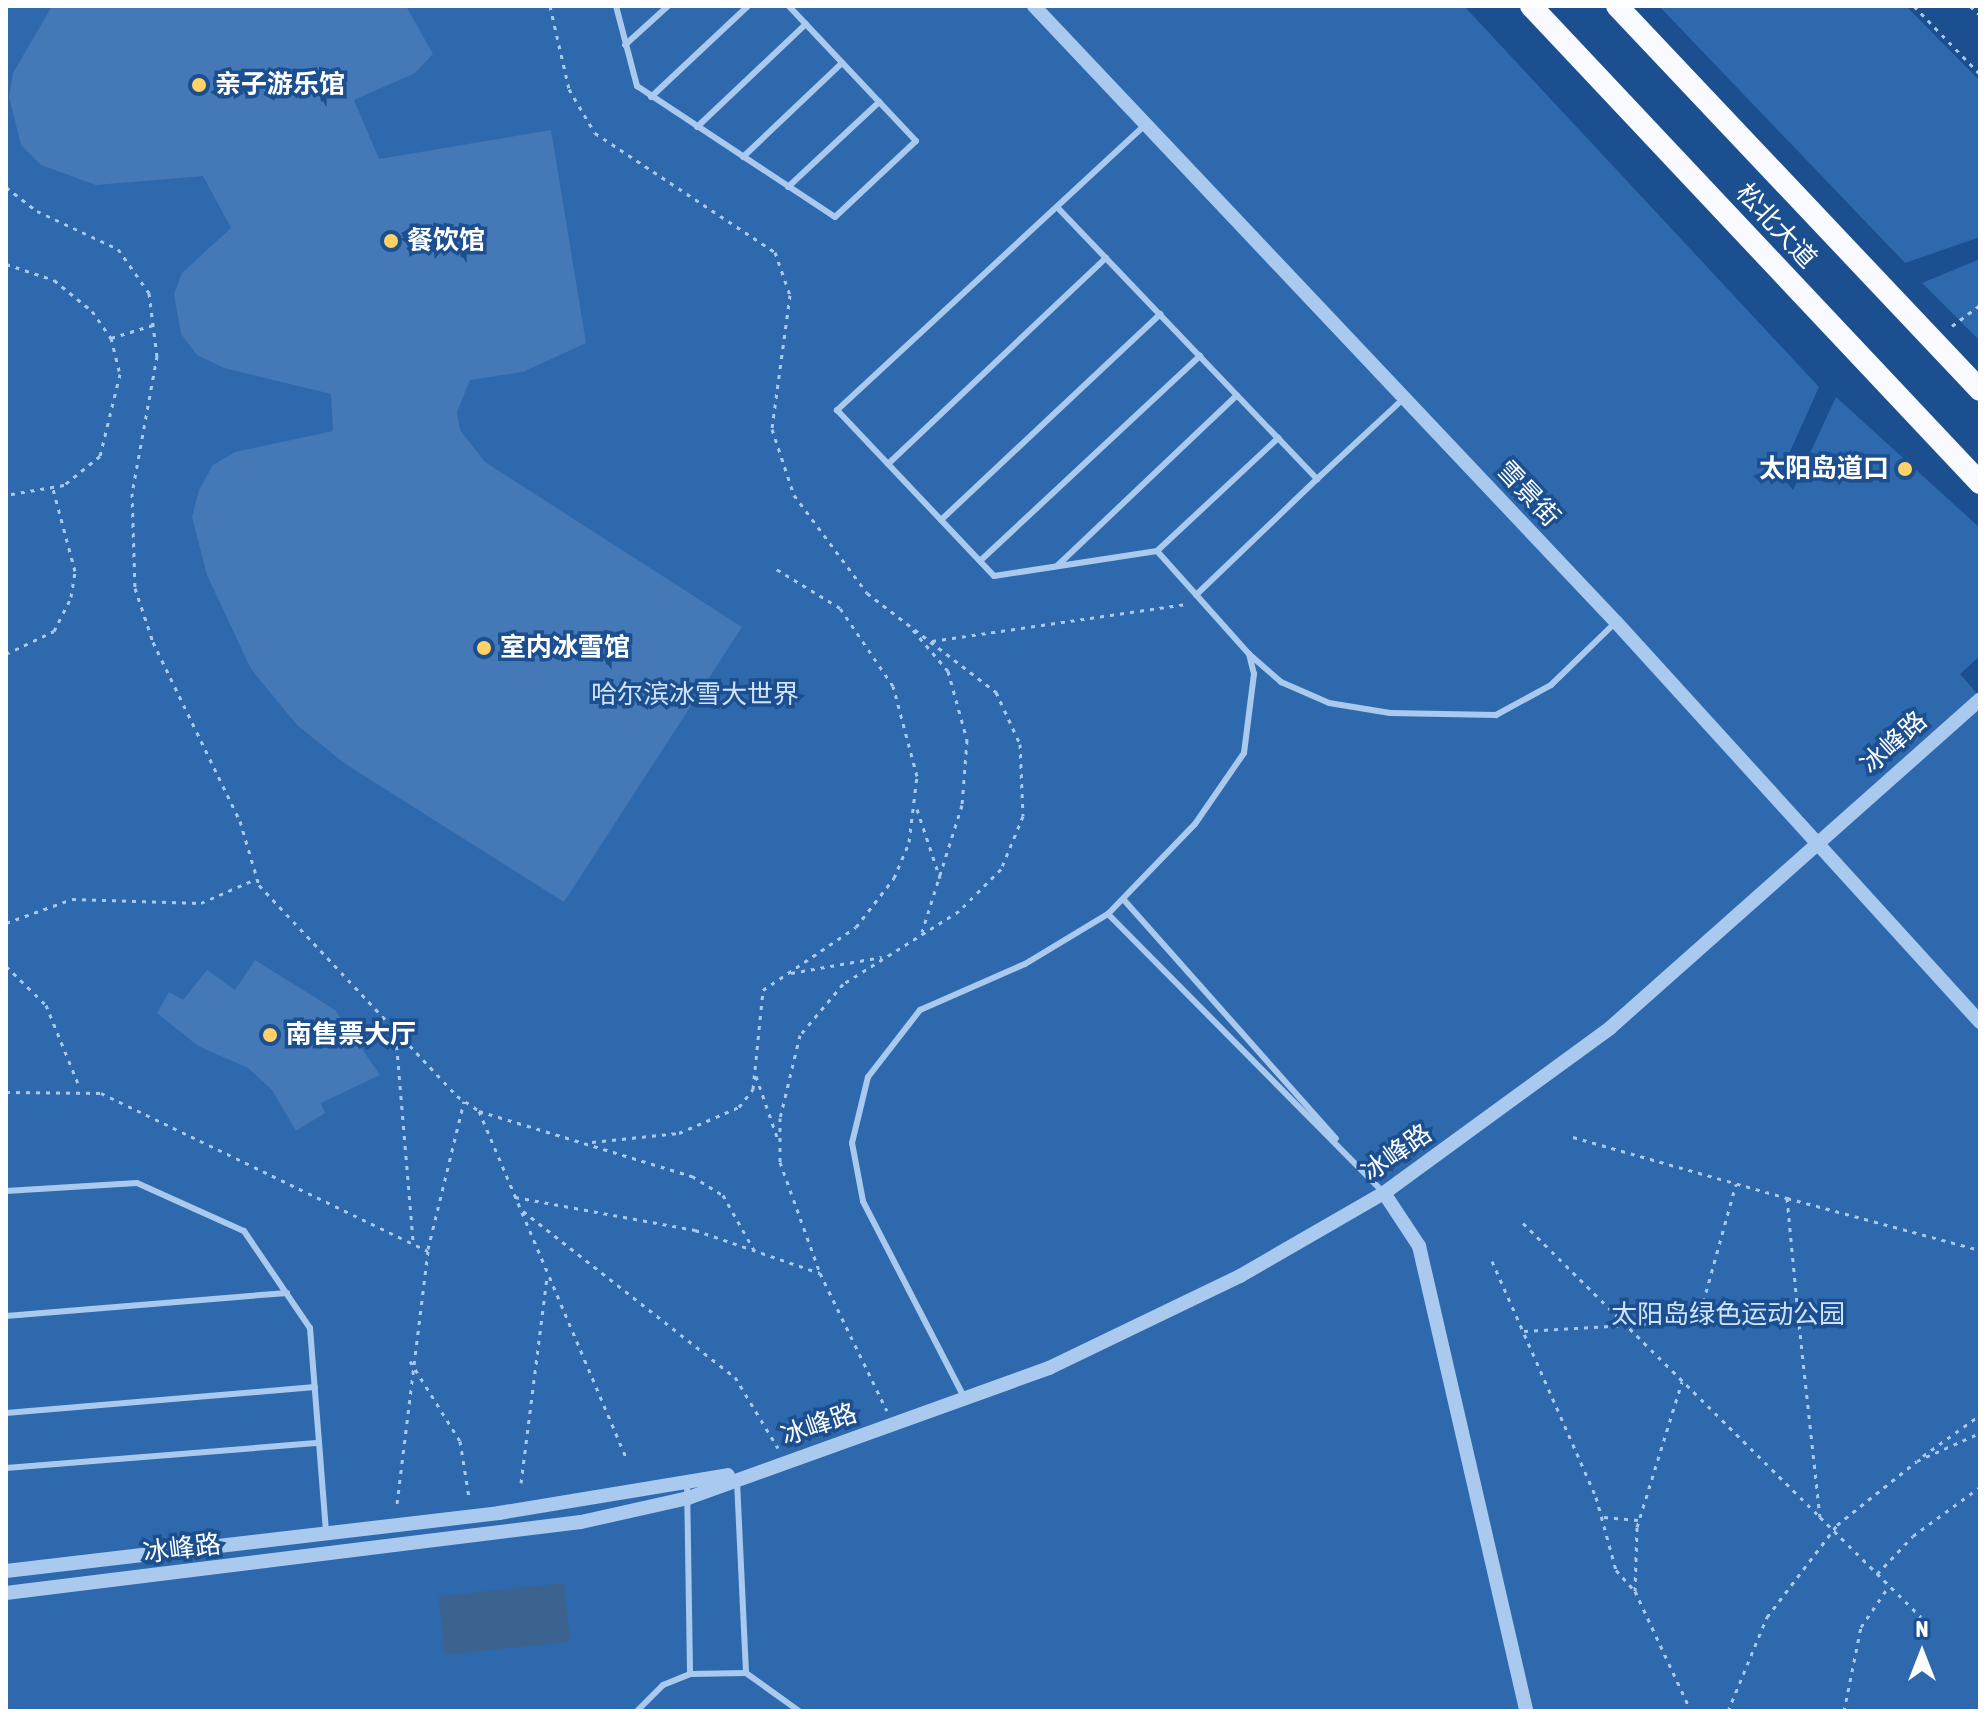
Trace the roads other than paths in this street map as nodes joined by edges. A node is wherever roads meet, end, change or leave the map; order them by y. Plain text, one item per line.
1 (616, 6) edge
2 (668, 6) edge
3 (748, 6) edge
4 (789, 6) edge
5 (1034, 6) edge
6 (1531, 6) edge
7 (1617, 6) edge
8 (806, 24) junction
9 (625, 45) junction
10 (842, 63) junction
11 (651, 97) junction
12 (879, 102) junction
13 (1146, 125) junction
14 (697, 127) junction
15 (743, 157) junction
16 (788, 187) junction
17 (1057, 207) junction
18 (1106, 258) junction
19 (1160, 314) junction
20 (1200, 356) junction
21 (1980, 390) edge
22 (1237, 395) junction
23 (1404, 398) junction
24 (1278, 438) junction
25 (888, 464) junction
26 (1317, 479) junction
27 (1980, 483) edge
28 (941, 520) junction
29 (1157, 551) junction
30 (980, 561) junction
31 (1057, 566) junction
32 (1196, 595) junction
33 (1616, 622) junction
34 (1249, 654) junction
35 (1980, 699) edge
36 (1814, 846) junction
37 (1124, 900) junction
38 (1108, 914) junction
39 (1980, 1022) edge
40 (6, 1191) edge
41 (1384, 1193) junction
42 (287, 1293) junction
43 (6, 1316) edge
44 (315, 1387) junction
45 (965, 1400) junction
46 (6, 1413) edge
47 (319, 1443) junction
48 (6, 1468) edge
49 (737, 1475) junction
50 (687, 1477) junction
51 (688, 1498) junction
52 (326, 1534) junction
53 (6, 1571) edge
54 (6, 1593) edge
55 (746, 1673) junction
56 (690, 1674) junction
57 (637, 1711) edge
58 (799, 1711) edge
59 (1526, 1711) edge

1 - 9 lane
2 - 9 lane
3 - 11 lane
4 - 8 lane
5 - 13 street, 雪景街
6 - 27 highway, 松北大道
7 - 21 highway, 松北大道
8 - 10 lane
8 - 14 lane
9 - 11 lane
10 - 12 lane
10 - 15 lane
11 - 14 lane
12 - 16 lane
12 - 16 lane
13 - 17 lane
13 - 23 street, 雪景街
14 - 15 lane
15 - 16 lane
17 - 18 lane
17 - 25 lane
18 - 19 lane
18 - 25 lane
19 - 20 lane
19 - 28 lane
20 - 22 lane
20 - 30 lane
22 - 24 lane
22 - 31 lane
23 - 26 lane
23 - 33 street, 雪景街
24 - 26 lane
24 - 29 lane
25 - 28 lane
26 - 32 lane
28 - 30 lane
29 - 31 lane
29 - 32 lane
30 - 31 lane
32 - 34 lane
33 - 34 lane
33 - 36 street, 雪景街
34 - 37 lane
35 - 36 street, 冰峰路
36 - 39 street, 雪景街
36 - 41 street, 冰峰路
37 - 38 lane
37 - 41 lane
38 - 41 lane
38 - 45 lane
40 - 42 lane
41 - 45 street, 冰峰路
41 - 59 street
42 - 43 lane
42 - 44 lane
44 - 46 lane
44 - 47 lane
45 - 49 street, 冰峰路
47 - 48 lane
47 - 52 lane
49 - 50 street, 冰峰路
49 - 51 street, 冰峰路
49 - 55 lane
50 - 51 lane
50 - 52 street, 冰峰路
51 - 54 street, 冰峰路
51 - 56 lane
52 - 53 street, 冰峰路
55 - 56 lane
55 - 58 lane
56 - 57 lane

